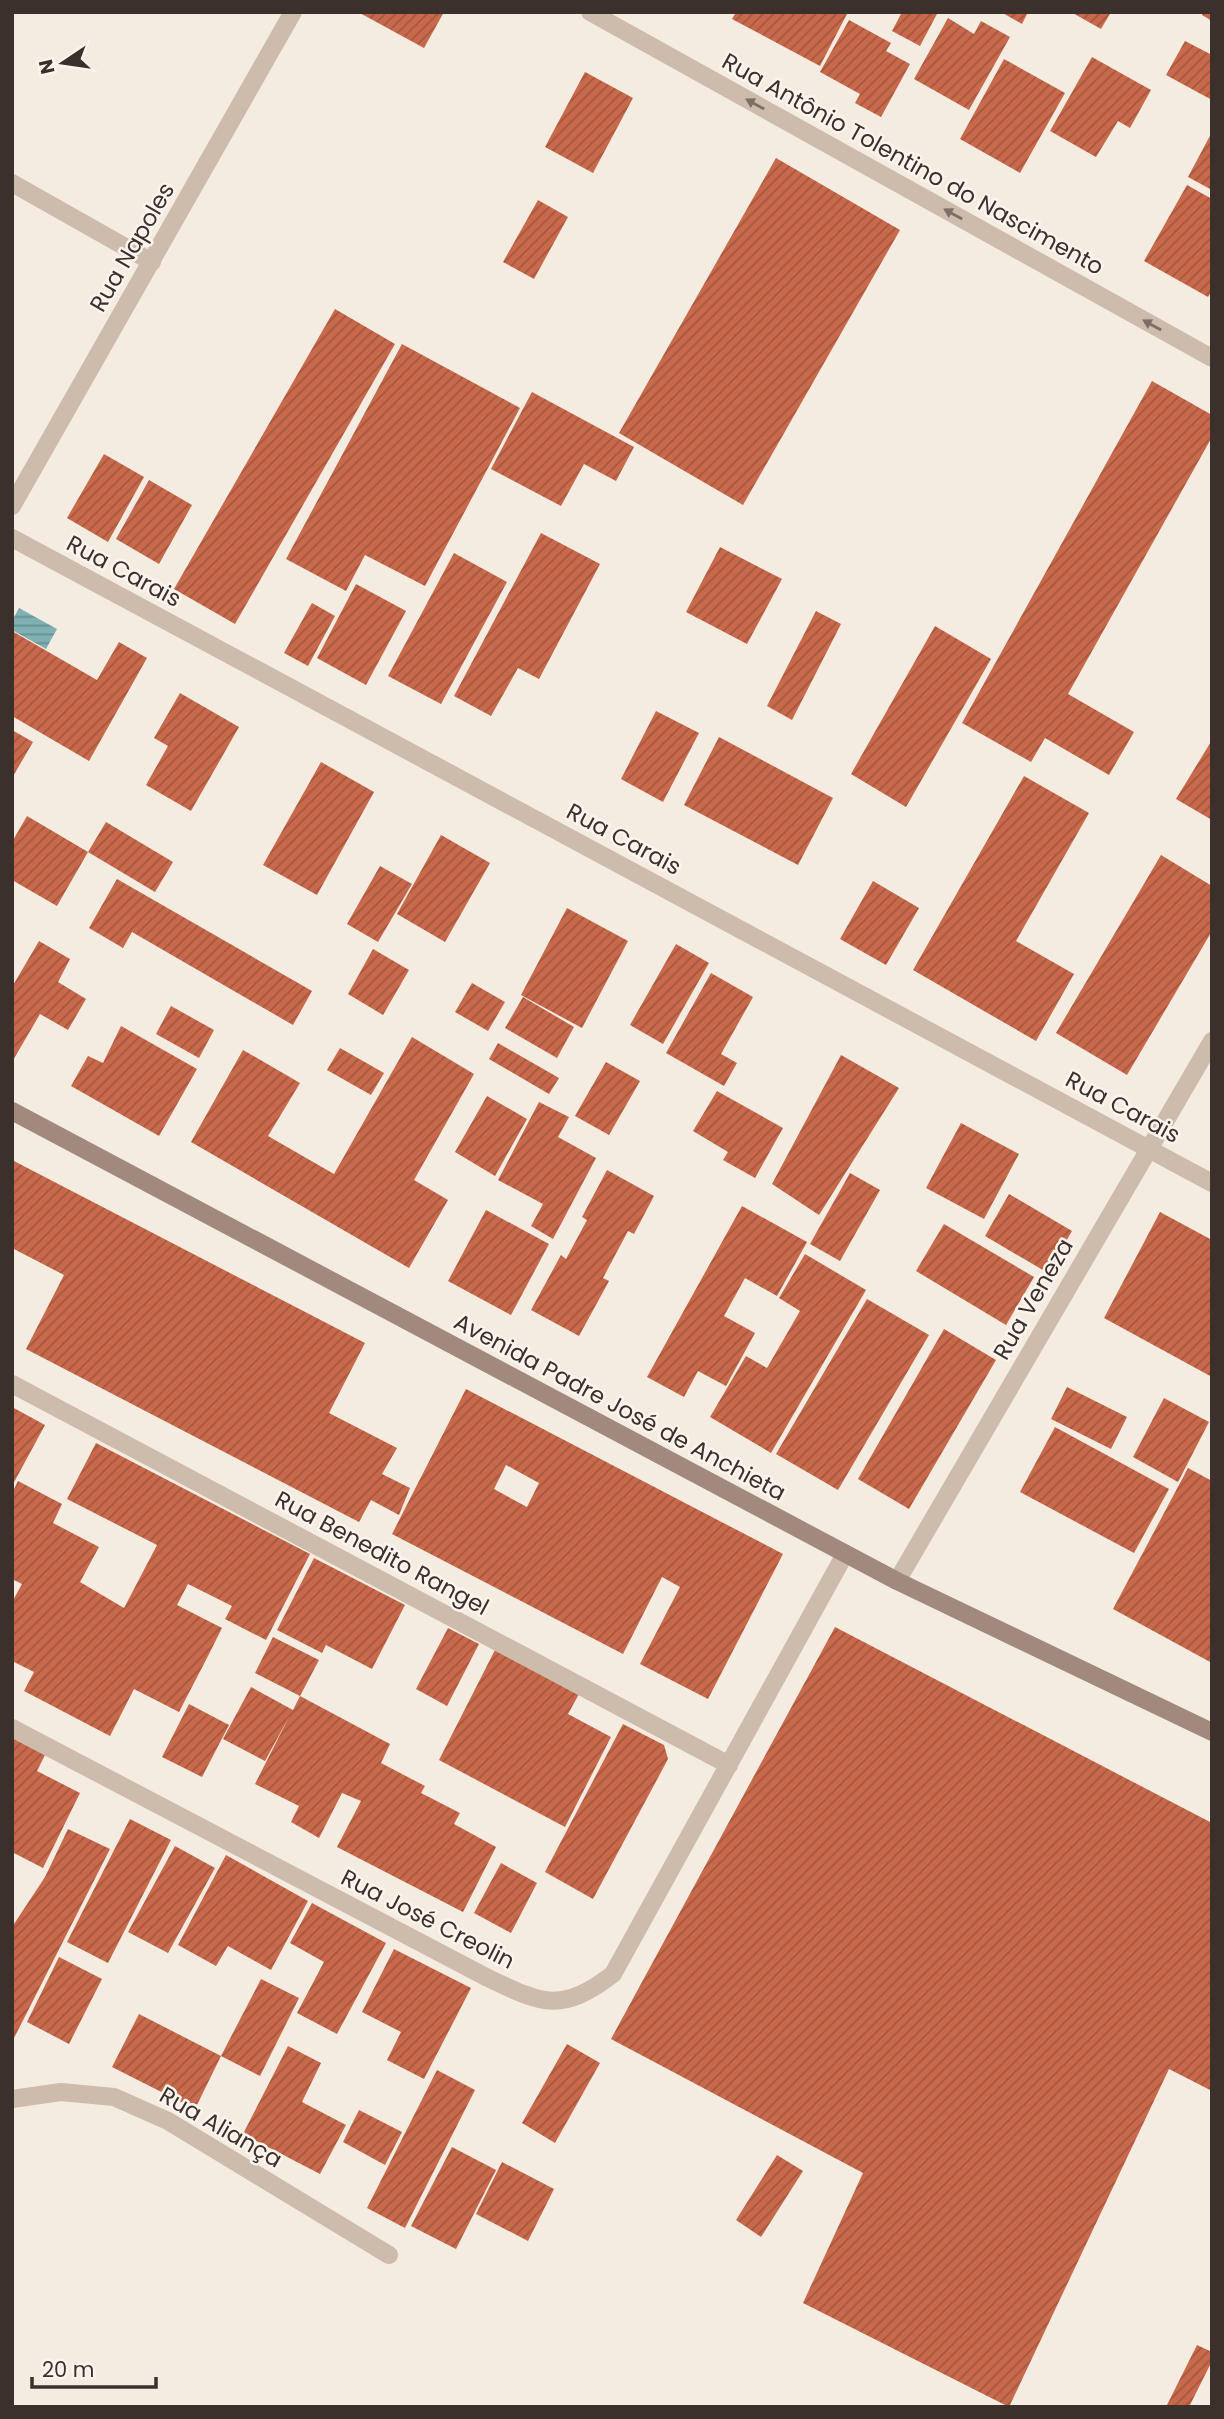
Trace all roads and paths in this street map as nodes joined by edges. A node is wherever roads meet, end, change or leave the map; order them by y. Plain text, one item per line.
1 (293, 12) edge
2 (590, 12) edge
3 (12, 183) edge
4 (152, 262) junction
5 (1212, 358) edge
6 (12, 506) edge
7 (12, 538) edge
8 (1212, 1041) edge
9 (12, 1111) edge
10 (1149, 1149) junction
11 (1212, 1182) edge
12 (12, 1384) edge
13 (845, 1554) junction
14 (897, 1581) junction
15 (12, 1728) edge
16 (1212, 1732) edge
17 (729, 1765) junction
18 (12, 2099) edge
19 (389, 2255) dead end

1 - 4 street, Rua Napoles
5 -> 2 street, Rua Antônio Tolentino do Nascimento
3 - 4 street
4 - 6 street, Rua Napoles
7 - 10 street, Rua Carais
8 - 10 street, Rua Veneza
9 - 13 main road, Avenida Padre José de Anchieta
10 - 11 street, Rua Carais
10 - 14 street, Rua Veneza
12 - 17 street, Rua Benedito Rangel
13 - 14 main road, Avenida Padre José de Anchieta
13 - 17 street, Rua José Creolin
14 - 16 main road, Avenida Padre José de Anchieta
15 - 17 street, Rua José Creolin
18 - 19 street, Rua Aliança

